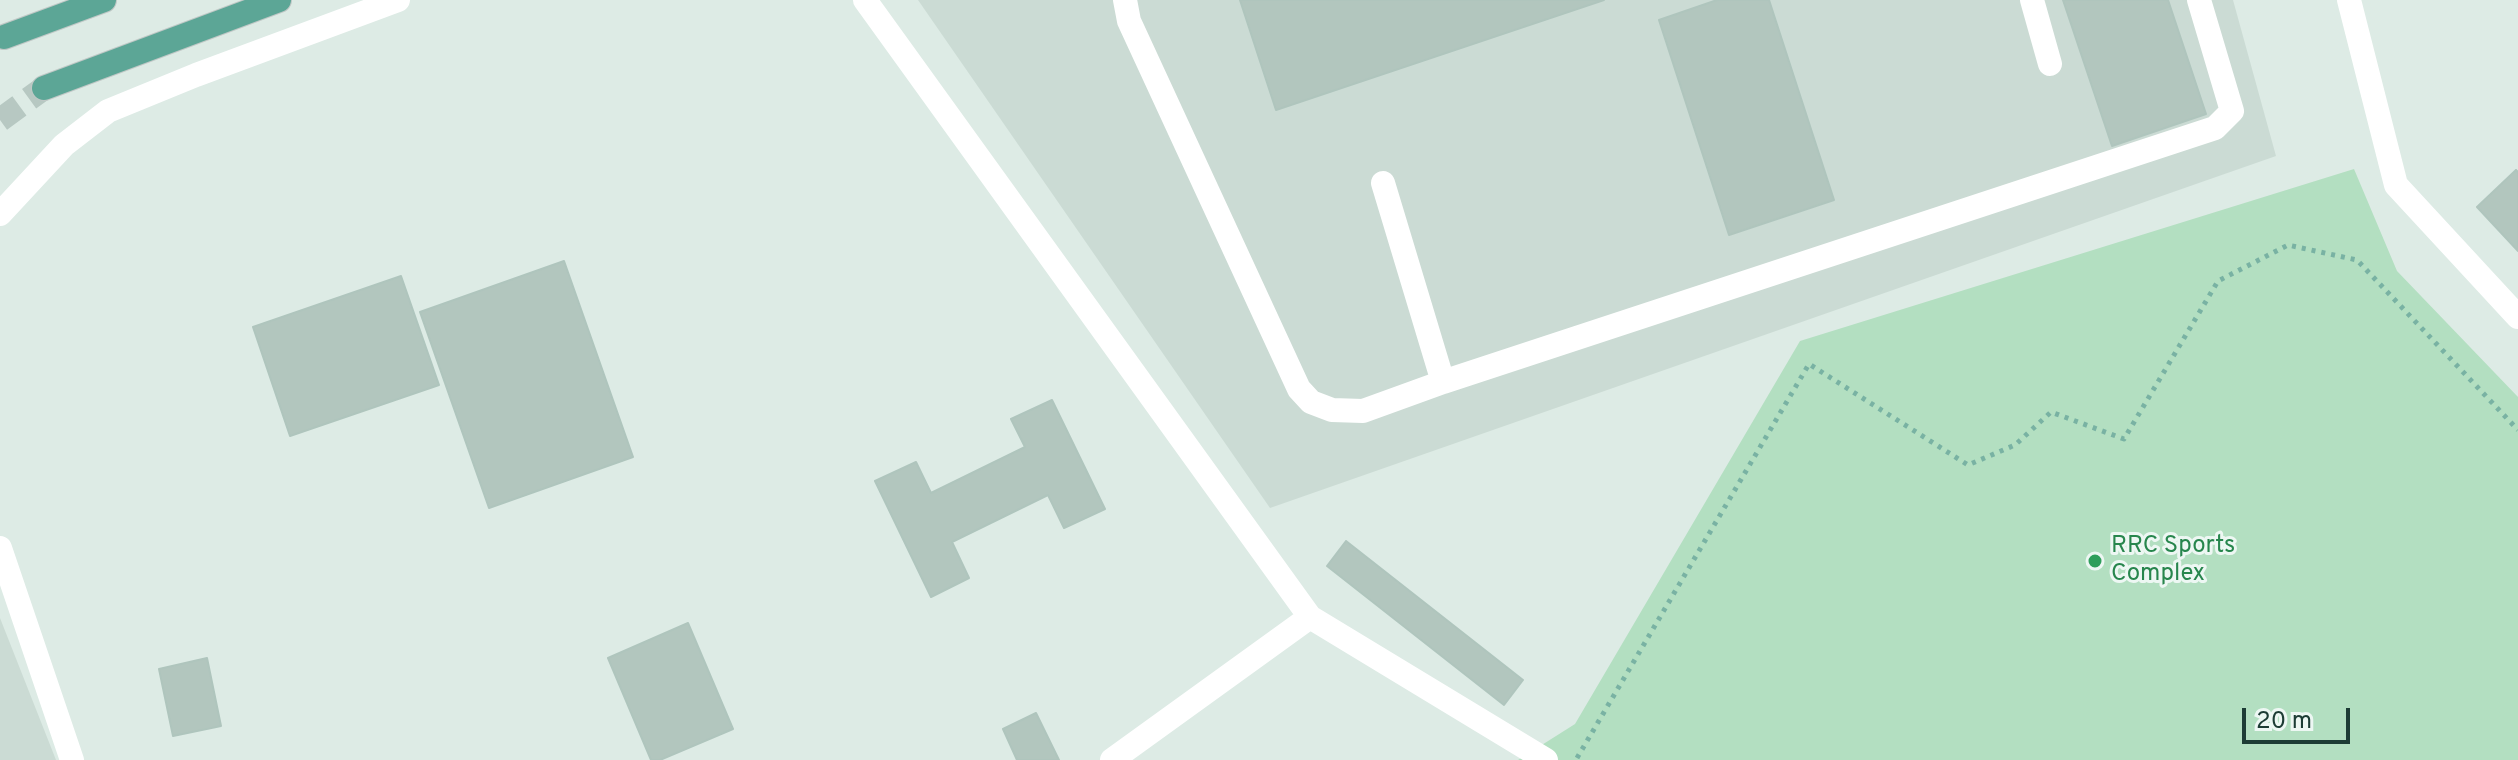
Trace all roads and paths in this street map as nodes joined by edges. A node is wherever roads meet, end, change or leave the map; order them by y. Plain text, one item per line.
1 (104, 0) edge
2 (279, 0) edge
3 (398, 0) edge
4 (865, 0) edge
5 (1125, 0) edge
6 (2032, 0) edge
7 (2199, 0) edge
8 (2349, 0) edge
9 (4, 37) dead end
10 (2050, 64) dead end
11 (44, 88) tunnel mouth
12 (1383, 183) dead end
13 (0, 214) edge
14 (2518, 317) edge
15 (1443, 382) junction
16 (2518, 430) edge
17 (0, 548) edge
18 (1310, 617) junction
19 (1534, 756) edge
20 (72, 760) edge
21 (1112, 760) edge
22 (1576, 760) edge

1 - 9 main road
2 - 11 main road
3 - 13 street
4 - 18 street
5 - 15 street
6 - 10 street
7 - 15 street
8 - 14 street
12 - 15 street
16 - 22 path
17 - 20 street
18 - 19 street
18 - 21 street

